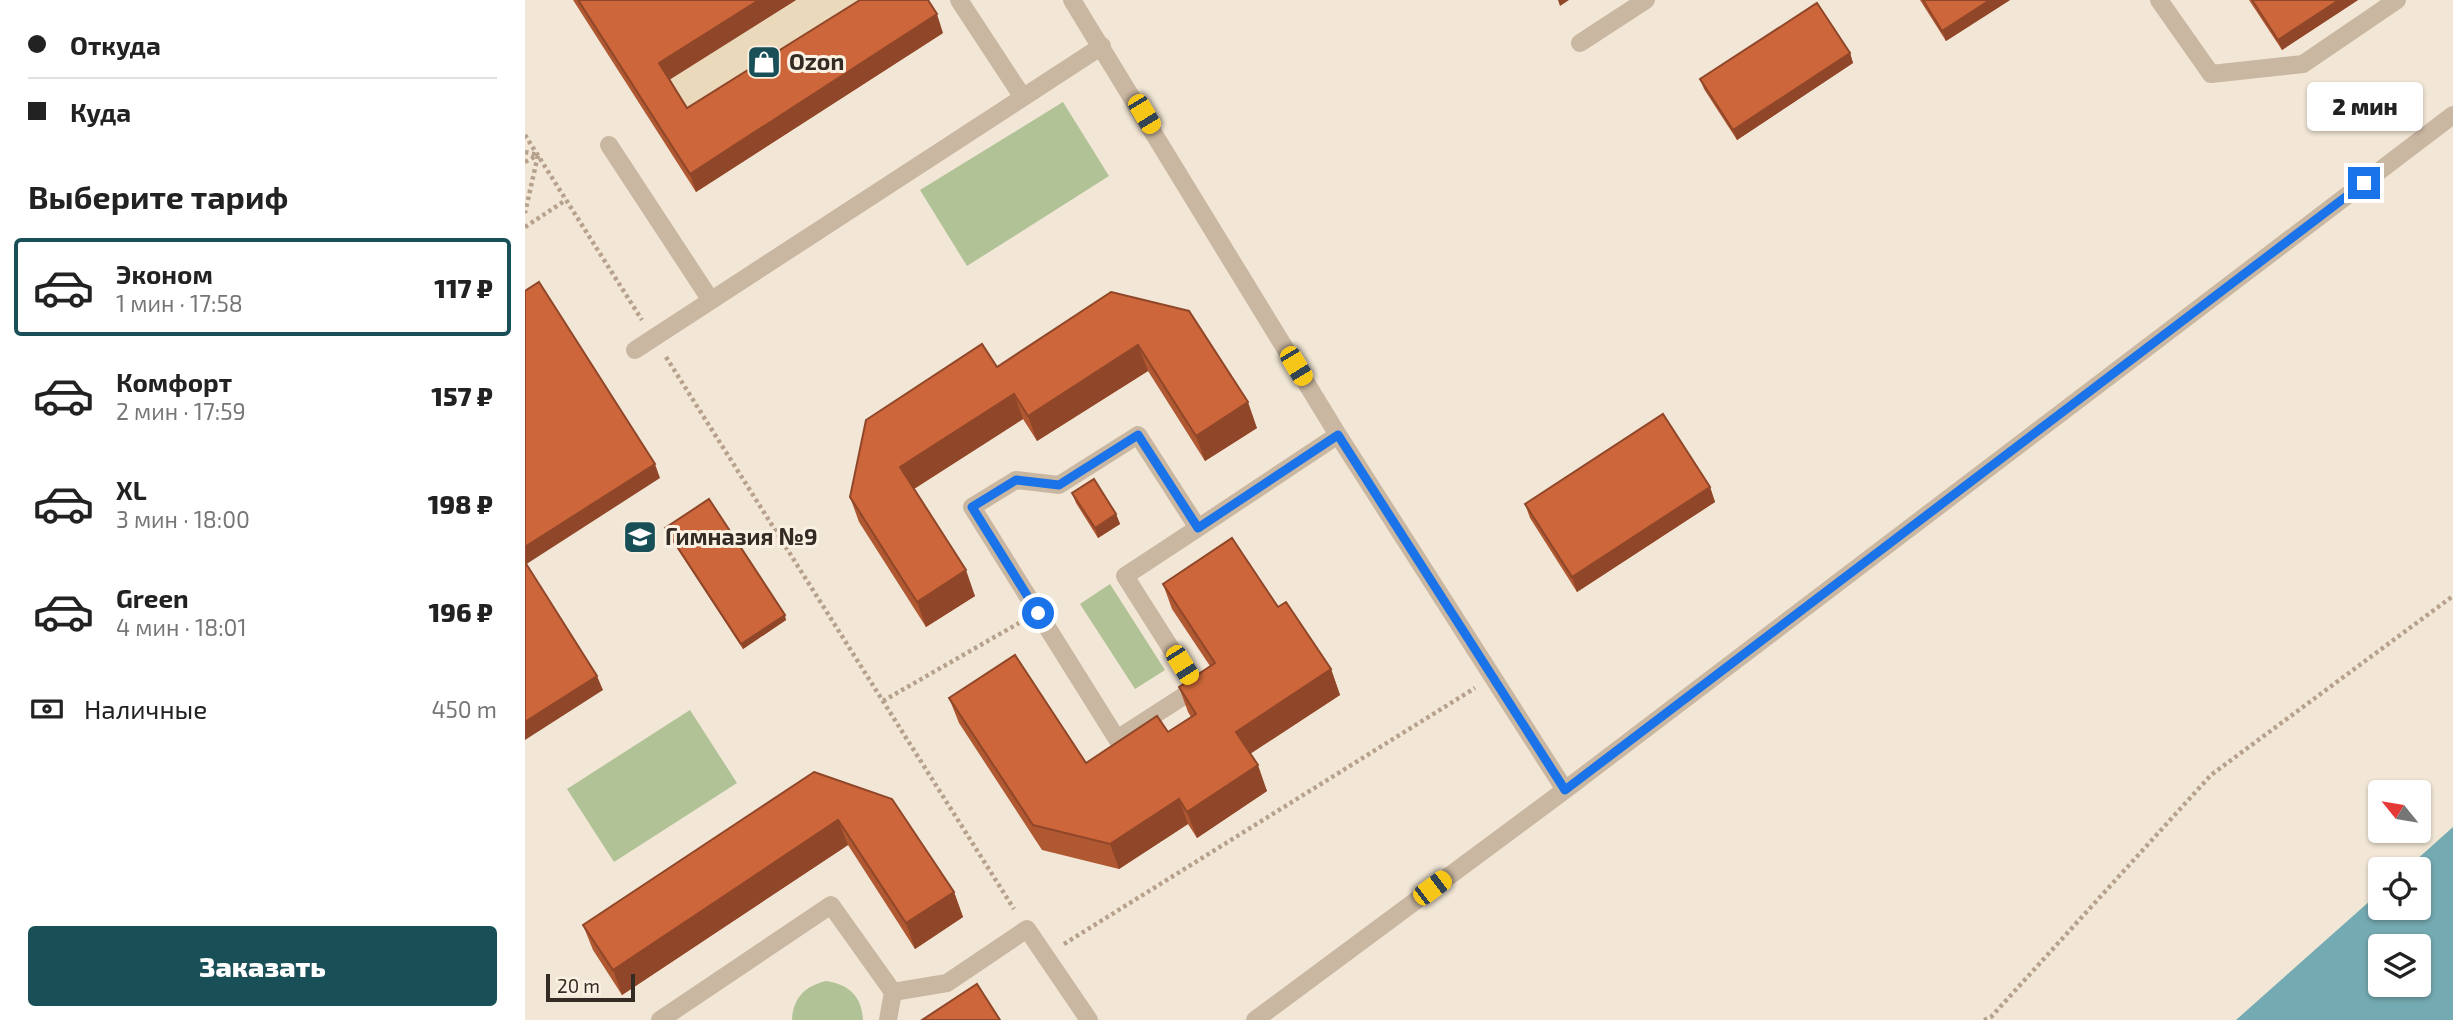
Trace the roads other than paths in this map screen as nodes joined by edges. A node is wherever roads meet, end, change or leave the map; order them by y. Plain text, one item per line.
1 (959, 0) edge
2 (1072, 0) edge
3 (1646, 0) edge
4 (2159, 0) edge
5 (2397, 0) edge
6 (1580, 43) dead end
7 (1102, 46) junction
8 (1022, 96) junction
9 (2453, 116) edge
10 (609, 145) dead end
11 (710, 299) junction
12 (635, 350) dead end
13 (1338, 435) junction
14 (1198, 528) junction
15 (1565, 790) junction
16 (893, 992) junction
17 (660, 1020) edge
18 (888, 1020) edge
19 (1089, 1020) edge
20 (1255, 1020) edge

1 - 8 street
2 - 7 street
3 - 6 street
4 - 5 street
7 - 8 street
7 - 13 street
8 - 11 street
9 - 15 street
10 - 11 street
11 - 12 street
13 - 14 street
13 - 15 street
14 - 14 street
15 - 20 street
16 - 17 street
16 - 18 street
16 - 19 street

